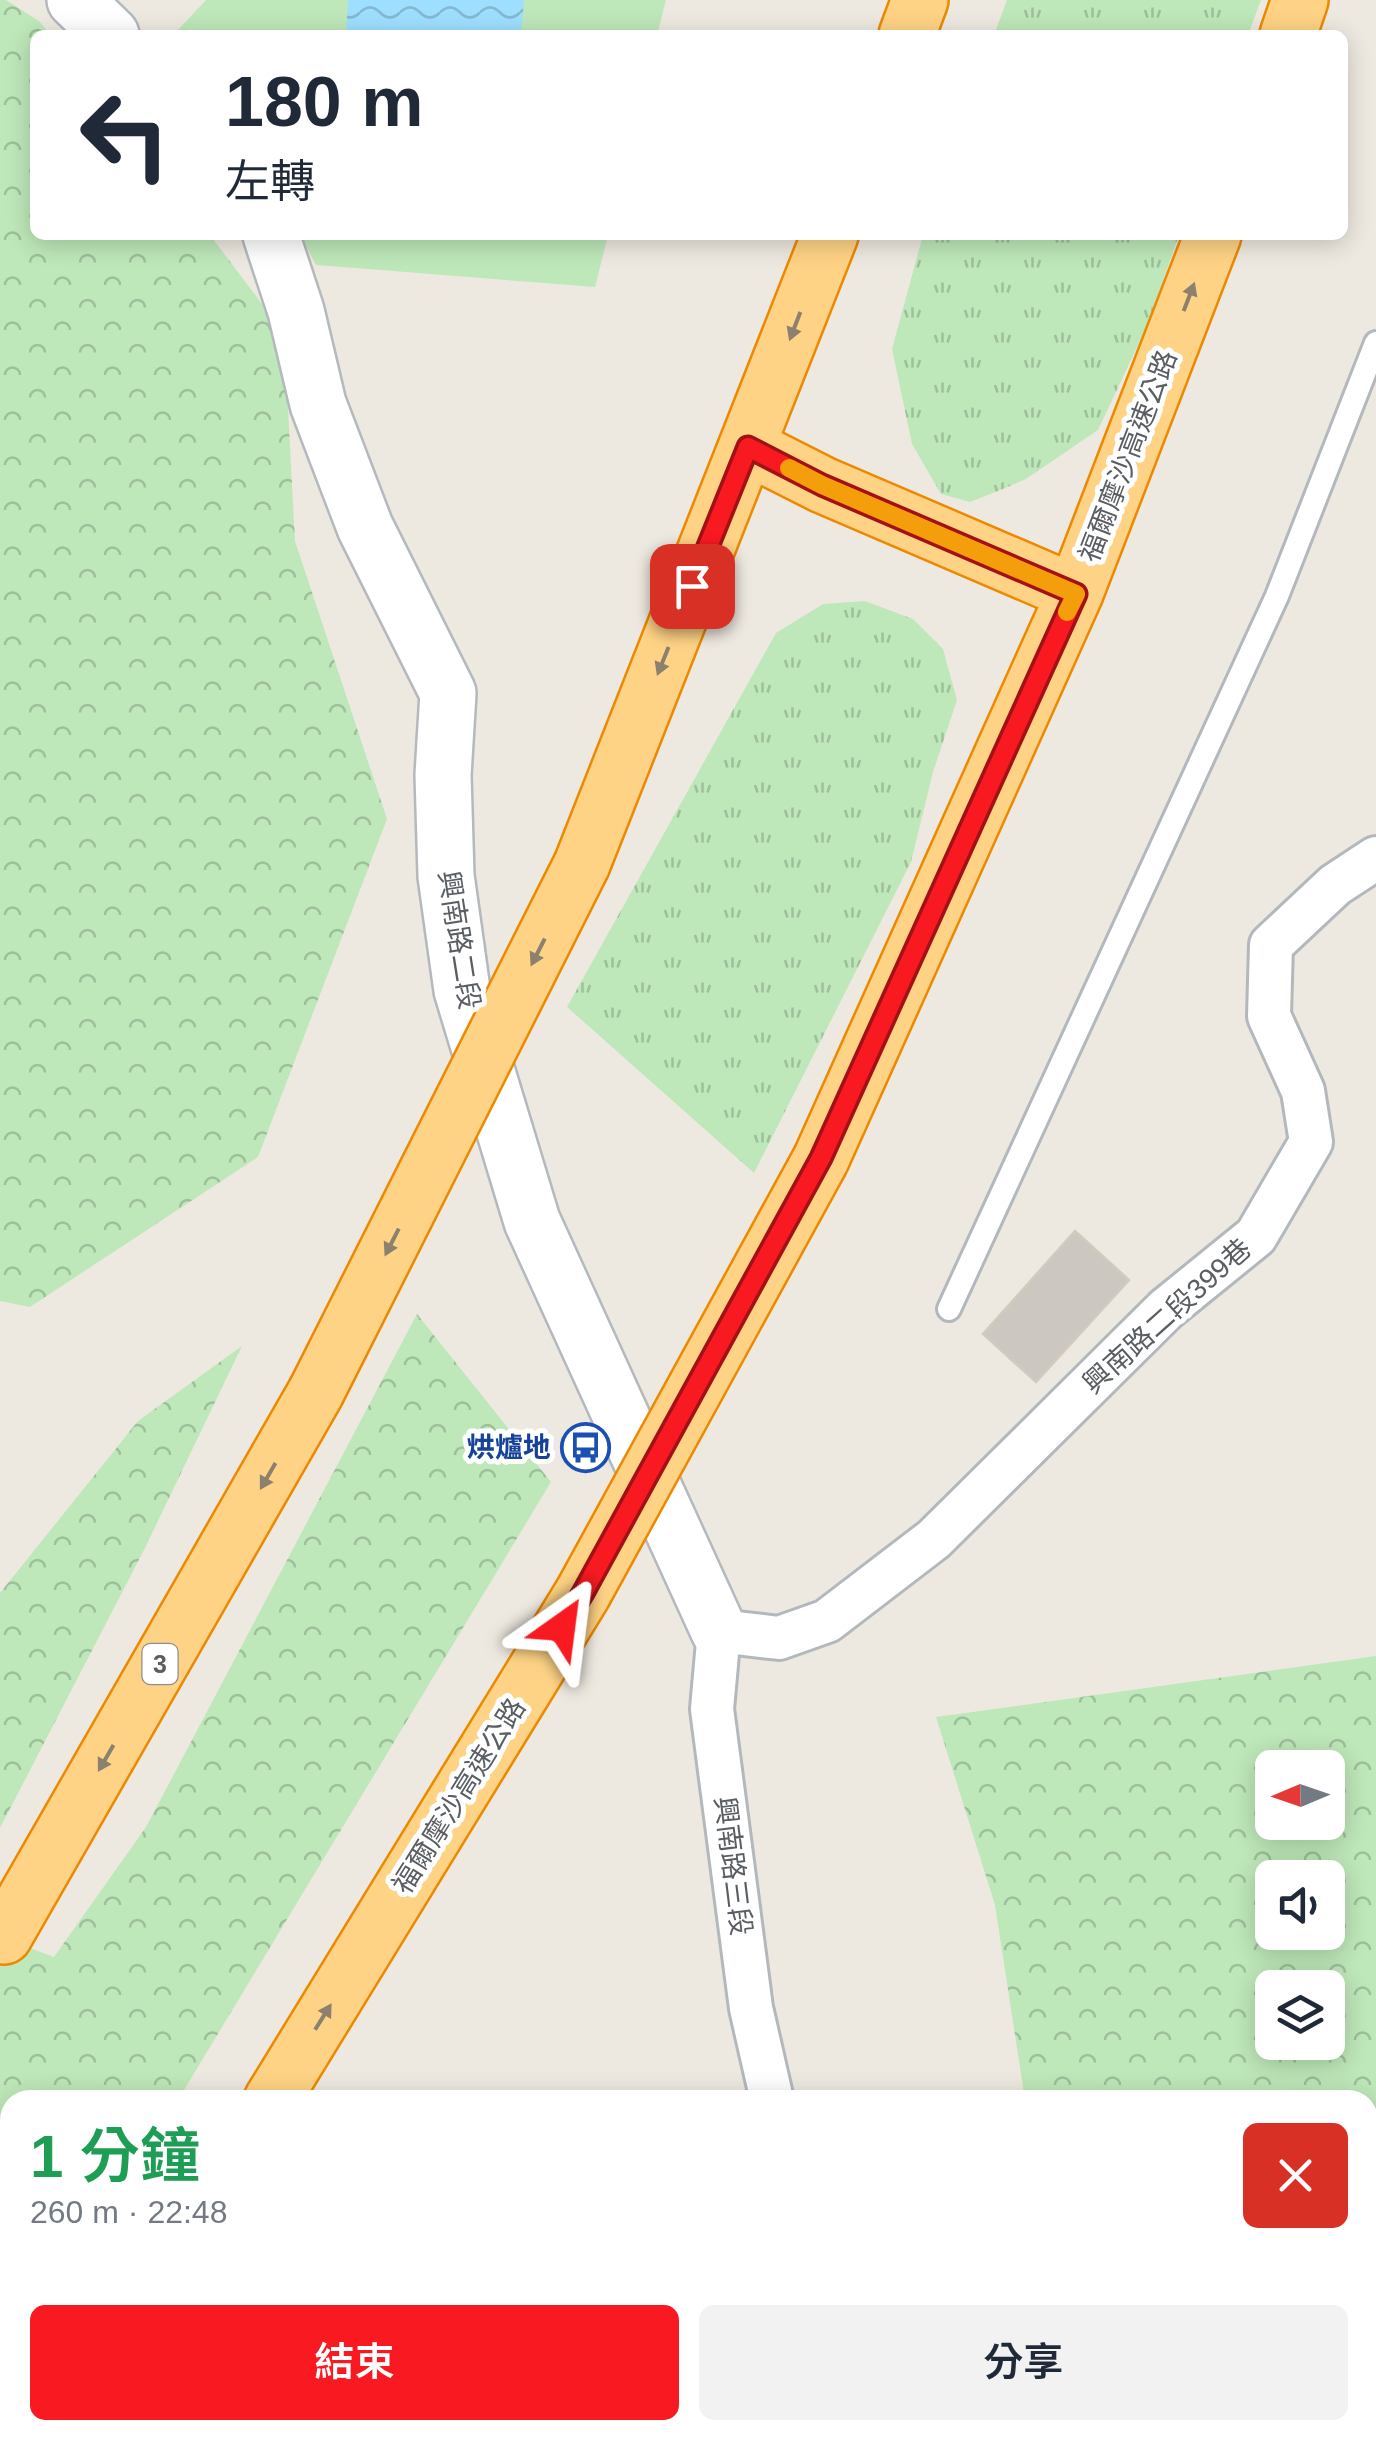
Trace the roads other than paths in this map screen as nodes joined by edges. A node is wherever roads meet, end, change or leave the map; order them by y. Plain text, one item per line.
1 (74, 0) edge
2 (920, 0) edge
3 (1300, 0) edge
4 (106, 30) edge
5 (909, 30) edge
6 (1290, 30) edge
7 (273, 240) edge
8 (828, 240) edge
9 (1211, 240) edge
10 (1376, 343) edge
11 (748, 447) junction
12 (1076, 594) junction
13 (1376, 858) edge
14 (949, 1310) dead end
15 (719, 1631) junction
16 (4, 1936) dead end
17 (278, 2090) edge
18 (770, 2090) edge

1 - 4 street
2 - 5 highway
3 - 6 highway
7 - 15 street, 興南路二段
8 -> 11 highway, 3
12 -> 9 highway, 福爾摩沙高速公路
10 - 14 lane
11 - 12 highway
11 -> 16 highway, 3, bridge
17 -> 12 highway, 福爾摩沙高速公路, bridge
13 - 15 street, 興南路二段399巷
15 - 18 street, 興南路三段

